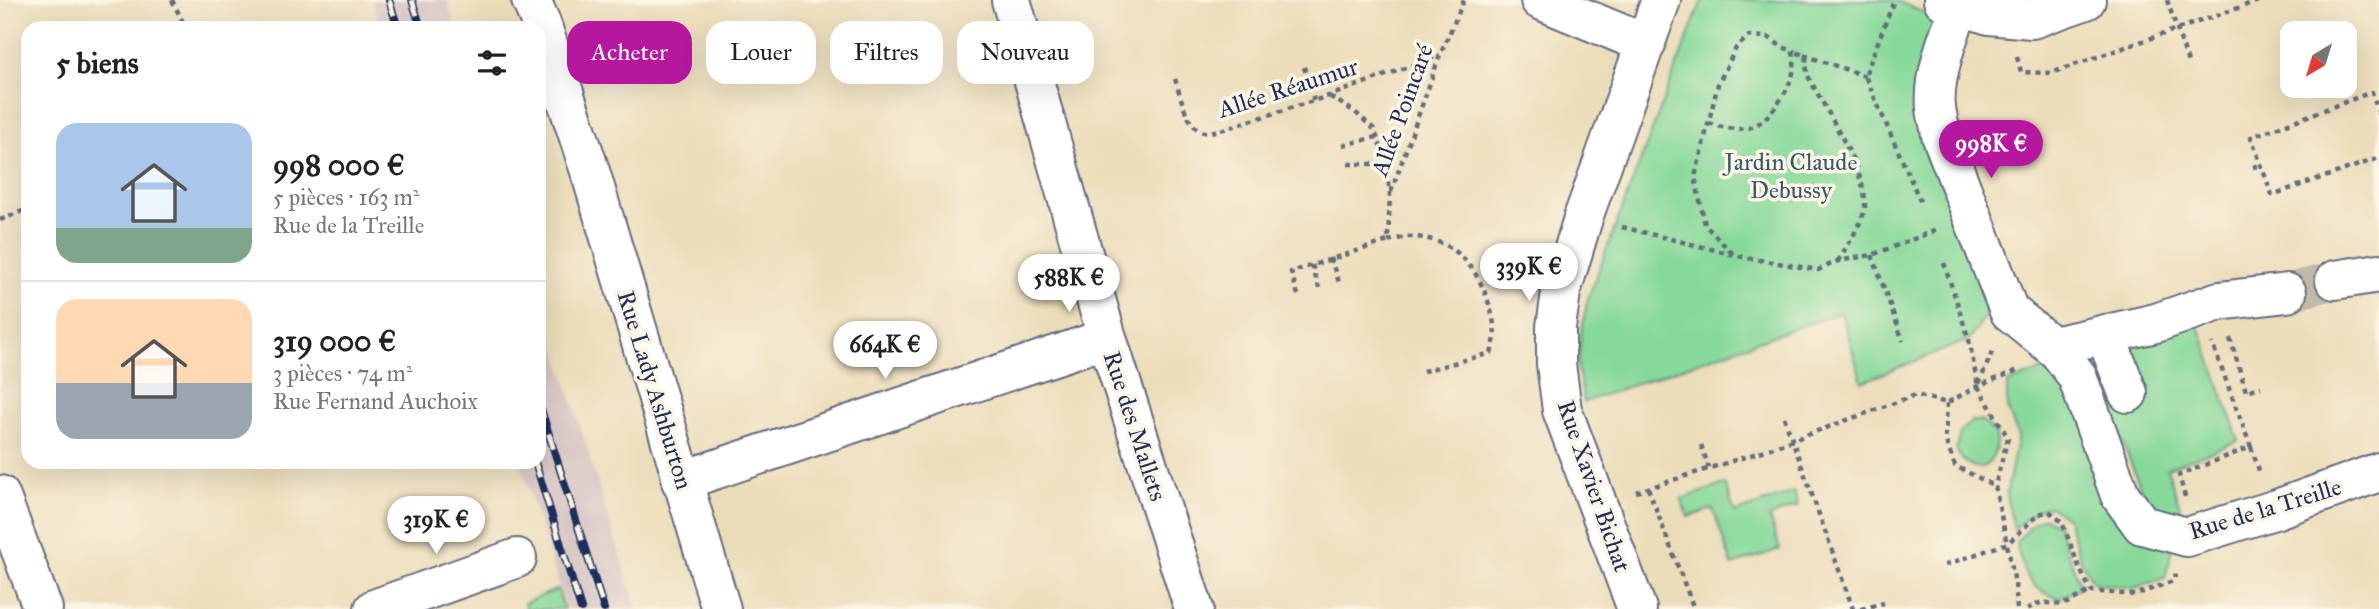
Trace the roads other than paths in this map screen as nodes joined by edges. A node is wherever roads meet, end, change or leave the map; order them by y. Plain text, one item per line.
1 (531, 0) edge
2 (555, 0) edge
3 (1011, 0) edge
4 (1661, 0) edge
5 (2086, 0) edge
6 (1546, 1) edge
7 (1952, 4) edge
8 (540, 21) edge
9 (546, 38) edge
10 (1646, 44) junction
11 (590, 171) junction
12 (2378, 278) edge
13 (2335, 280) tunnel mouth
14 (2274, 295) tunnel mouth
15 (2105, 334) junction
16 (1107, 338) junction
17 (2053, 346) junction
18 (2128, 393) dead end
19 (2379, 472) edge
20 (681, 481) junction
21 (0, 495) edge
22 (517, 558) dead end
23 (43, 609) edge
24 (374, 609) edge
25 (721, 609) edge
26 (1194, 609) edge
27 (1637, 609) edge

1 - 8 street, Rue Lady Ashburton
2 - 11 street, Rue Lady Ashburton
3 - 16 street, Rue des Mallets
4 - 10 street, Rue Xavier Bichat
5 - 7 street
6 - 10 street
7 - 17 street, Rue de la Treille
9 - 11 street, Rue Lady Ashburton
10 - 27 street, Rue Xavier Bichat
11 - 20 street, Rue Lady Ashburton
12 - 13 street
14 - 15 street
15 - 17 street
15 - 18 street
16 - 20 street
16 - 26 street, Rue des Mallets
17 - 19 street, Rue de la Treille
20 - 25 street, Rue Lady Ashburton
21 - 23 street
22 - 24 street

